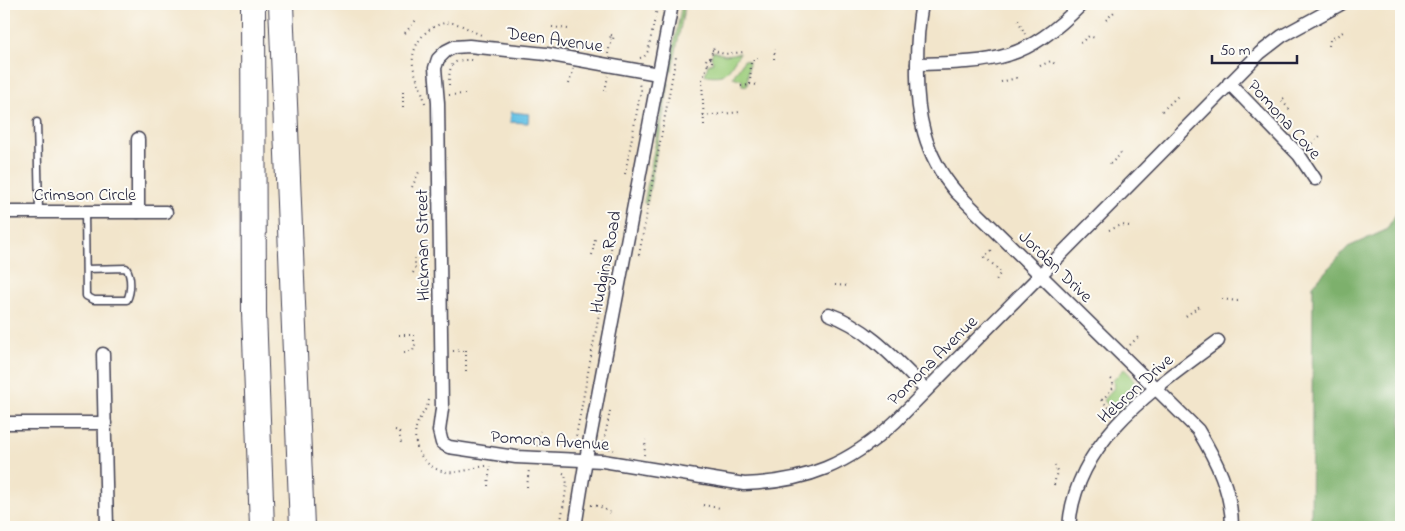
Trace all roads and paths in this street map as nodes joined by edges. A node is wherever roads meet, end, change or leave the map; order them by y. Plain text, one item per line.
1 (253, 4) edge
2 (281, 4) edge
3 (658, 4) edge
4 (672, 4) edge
5 (922, 4) edge
6 (1052, 4) edge
7 (1082, 4) edge
8 (1341, 4) edge
9 (1048, 8) dead end
10 (1116, 10) dead end
11 (416, 20) dead end
12 (1106, 20) dead end
13 (552, 27) dead end
14 (568, 29) dead end
15 (1343, 32) dead end
16 (405, 33) dead end
17 (613, 34) dead end
18 (488, 36) dead end
19 (1095, 38) dead end
20 (1080, 43) dead end
21 (715, 44) dead end
22 (1329, 46) dead end
23 (775, 48) dead end
24 (712, 50) junction
25 (446, 51) joint
26 (599, 51) dead end
27 (744, 52) dead end
28 (676, 57) dead end
29 (638, 58) dead end
30 (758, 58) dead end
31 (774, 59) dead end
32 (476, 60) dead end
33 (917, 64) junction
34 (1055, 64) dead end
35 (1040, 66) dead end
36 (606, 67) junction
37 (567, 68) dead end
38 (579, 70) dead end
39 (658, 74) junction
40 (1017, 80) dead end
41 (636, 81) dead end
42 (1001, 82) dead end
43 (1228, 83) junction
44 (750, 84) junction
45 (757, 85) dead end
46 (741, 86) dead end
47 (403, 91) dead end
48 (465, 94) dead end
49 (444, 95) junction
50 (1178, 96) dead end
51 (1284, 98) dead end
52 (450, 102) dead end
53 (403, 108) dead end
54 (1162, 111) dead end
55 (426, 112) dead end
56 (740, 112) dead end
57 (1292, 112) dead end
58 (704, 116) junction
59 (37, 122) dead end
60 (704, 125) dead end
61 (1320, 134) dead end
62 (138, 140) dead end
63 (1122, 149) dead end
64 (1299, 155) junction
65 (1110, 164) dead end
66 (419, 172) dead end
67 (625, 174) dead end
68 (1315, 179) dead end
69 (412, 187) dead end
70 (4, 212) edge
71 (39, 212) junction
72 (85, 212) junction
73 (138, 212) junction
74 (166, 212) dead end
75 (1129, 226) dead end
76 (615, 228) dead end
77 (1109, 230) dead end
78 (595, 239) dead end
79 (1003, 239) junction
80 (592, 255) dead end
81 (639, 255) dead end
82 (415, 258) dead end
83 (86, 269) junction
84 (413, 273) dead end
85 (1040, 274) junction
86 (995, 282) dead end
87 (835, 285) dead end
88 (849, 286) dead end
89 (1222, 298) dead end
90 (1241, 300) dead end
91 (1201, 305) dead end
92 (829, 314) dead end
93 (1186, 316) dead end
94 (399, 335) dead end
95 (1140, 335) dead end
96 (1218, 341) dead end
97 (452, 344) dead end
98 (452, 351) junction
99 (404, 352) dead end
100 (103, 354) dead end
101 (1121, 354) junction
102 (453, 358) dead end
103 (466, 373) dead end
104 (1109, 377) dead end
105 (1156, 388) junction
106 (926, 390) junction
107 (429, 398) dead end
108 (610, 411) dead end
109 (1122, 420) junction
110 (4, 423) edge
111 (105, 423) junction
112 (395, 430) dead end
113 (540, 431) dead end
114 (646, 440) dead end
115 (401, 443) dead end
116 (442, 443) joint
117 (560, 447) dead end
118 (544, 448) dead end
119 (614, 450) dead end
120 (533, 459) junction
121 (586, 459) junction
122 (1055, 464) dead end
123 (490, 466) junction
124 (494, 466) dead end
125 (641, 467) junction
126 (522, 469) dead end
127 (560, 471) dead end
128 (1054, 485) dead end
129 (488, 486) dead end
130 (527, 486) dead end
131 (578, 503) junction
132 (703, 505) dead end
133 (721, 508) dead end
134 (611, 513) dead end
135 (107, 527) edge
136 (262, 527) edge
137 (302, 527) edge
138 (560, 527) edge
139 (575, 527) edge
140 (1069, 527) edge
141 (1232, 527) edge

1 - 136 highway
2 - 137 highway
3 - 29 path
4 - 39 street, Hudgins Road
5 - 33 street, Jordan Drive
6 - 9 path
7 - 33 street
8 - 43 street, Pomona Avenue
10 - 12 path
11 - 16 path
13 - 14 path
15 - 22 path
17 - 36 path
18 - 55 path
19 - 20 path
21 - 24 path
23 - 31 path
24 - 27 path
24 - 58 path
25 - 36 street, Deen Avenue
25 - 49 street, Hickman Street
26 - 36 path
28 - 81 path
30 - 44 path
32 - 49 path
33 - 79 street, Jordan Drive
34 - 35 path
36 - 39 street, Deen Avenue
37 - 38 path
39 - 121 street, Hudgins Road
40 - 42 path
41 - 67 path
43 - 64 street, Pomona Cove
43 - 85 street, Pomona Avenue
44 - 45 path
44 - 46 path
47 - 53 path
48 - 49 path
49 - 52 path
49 - 116 street, Hickman Street
50 - 54 path
51 - 57 path
56 - 58 path
58 - 60 path
59 - 71 lane
61 - 64 path
62 - 73 street
63 - 65 path
64 - 68 street, Pomona Cove
66 - 69 path
70 - 71 street, Crimson Circle
71 - 72 street, Crimson Circle
72 - 73 street, Crimson Circle
72 - 83 lane
73 - 74 street, Crimson Circle
75 - 77 path
76 - 117 path
78 - 80 path
79 - 85 street, Jordan Drive
79 - 86 path
82 - 84 path
83 - 83 lane
85 - 101 street, Jordan Drive
85 - 106 street, Pomona Avenue
87 - 88 path
89 - 90 path
91 - 93 path
92 - 106 street
94 - 99 path
95 - 101 path
96 - 105 street, Hebron Drive
97 - 98 path
98 - 102 path
98 - 103 path
100 - 111 street
101 - 105 street, Jordan Drive
104 - 109 path
105 - 109 street, Hebron Drive
105 - 141 street, Jordan Drive
106 - 125 street, Pomona Avenue
107 - 123 path
108 - 119 path
109 - 140 street, Hebron Drive
110 - 111 street
111 - 135 street
112 - 115 path
113 - 120 path
114 - 125 path
116 - 120 street, Pomona Avenue
118 - 120 path
120 - 121 street, Pomona Avenue
120 - 126 path
120 - 130 path
121 - 125 street, Pomona Avenue
121 - 131 street, Hudgins Road
122 - 128 path
123 - 124 path
123 - 129 path
127 - 138 path
131 - 134 path
131 - 139 street, Hudgins Road
132 - 133 path

